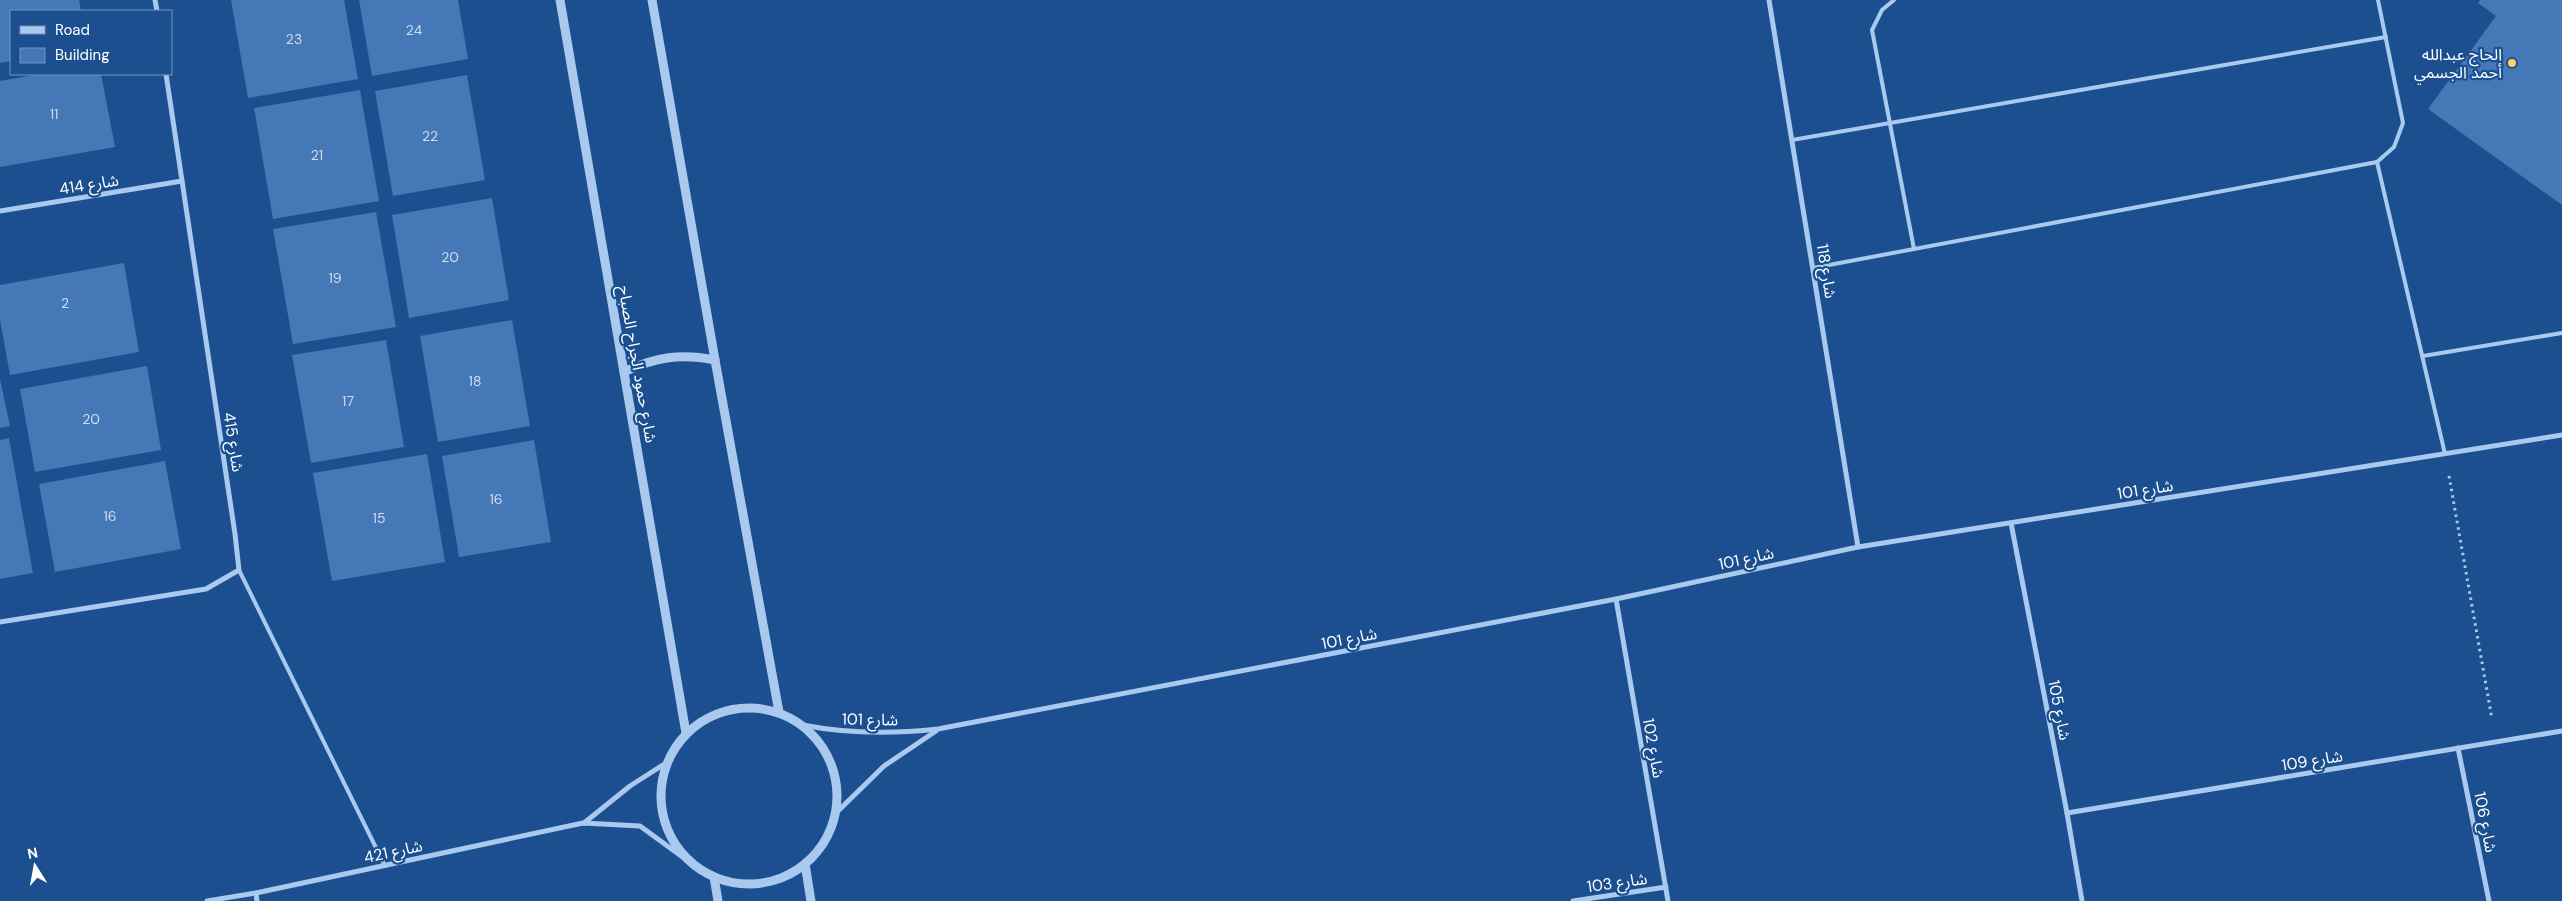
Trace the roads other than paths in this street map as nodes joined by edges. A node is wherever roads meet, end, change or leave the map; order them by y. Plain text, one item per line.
1 (560, 0) edge
2 (652, 0) edge
3 (1769, 0) edge
4 (1894, 0) edge
5 (2378, 0) edge
6 (2386, 37) junction
7 (166, 75) edge
8 (1890, 121) junction
9 (1792, 140) junction
10 (2377, 162) junction
11 (182, 181) junction
12 (0, 211) edge
13 (1914, 249) junction
14 (1813, 268) junction
15 (2562, 333) edge
16 (2423, 356) junction
17 (715, 360) junction
18 (624, 372) junction
19 (2562, 435) edge
20 (2445, 454) junction
21 (2011, 523) junction
22 (1858, 547) junction
23 (239, 570) junction
24 (1616, 600) junction
25 (0, 622) edge
26 (779, 712) junction
27 (803, 725) junction
28 (938, 729) junction
29 (2562, 731) edge
30 (686, 733) junction
31 (2458, 748) junction
32 (666, 763) junction
33 (836, 812) junction
34 (2067, 813) junction
35 (583, 823) junction
36 (688, 861) junction
37 (805, 864) junction
38 (385, 866) junction
39 (714, 877) junction
40 (1666, 887) junction
41 (256, 893) junction
42 (207, 901) edge
43 (257, 901) edge
44 (718, 901) edge
45 (812, 901) edge
46 (1573, 901) edge
47 (1668, 901) edge
48 (2082, 901) edge
49 (2489, 901) edge

1 - 18 street, شارع حمود الجراح الصباح
2 - 17 street
3 - 9 street, شارع 118
4 - 8 lane
5 - 6 lane
6 - 8 lane
6 - 10 lane
7 - 11 street, شارع 415
8 - 9 lane
8 - 13 lane
9 - 14 street, شارع 118
10 - 13 lane
10 - 16 lane
11 - 12 street, شارع 414
11 - 23 street, شارع 415
13 - 14 lane
14 - 22 street, شارع 118
15 - 16 lane
16 - 20 lane
17 - 18 street
17 - 26 street
18 - 30 street, شارع حمود الجراح الصباح
19 - 20 street, شارع 101
20 - 21 street, شارع 101
21 - 22 street, شارع 101
21 - 34 street, شارع 105
22 - 24 street, شارع 101
23 - 25 street
23 - 38 lane
24 - 28 street, شارع 101
24 - 40 street, شارع 102
26 - 27 street
26 - 30 street
27 - 28 street, شارع 101
27 - 33 street
28 - 33 street, شارع 101
29 - 31 street, شارع 109
30 - 32 street
31 - 34 street, شارع 109
31 - 49 street, شارع 106
32 - 35 street, شارع 421
32 - 36 street
33 - 37 street
34 - 48 street, شارع 105
35 - 36 street, شارع 421
35 - 38 street, شارع 421
36 - 39 street
37 - 39 street
37 - 45 street
38 - 41 street, شارع 421
39 - 44 street
40 - 46 street, شارع 103
40 - 47 street, شارع 102
41 - 42 street, شارع 421
41 - 43 street

